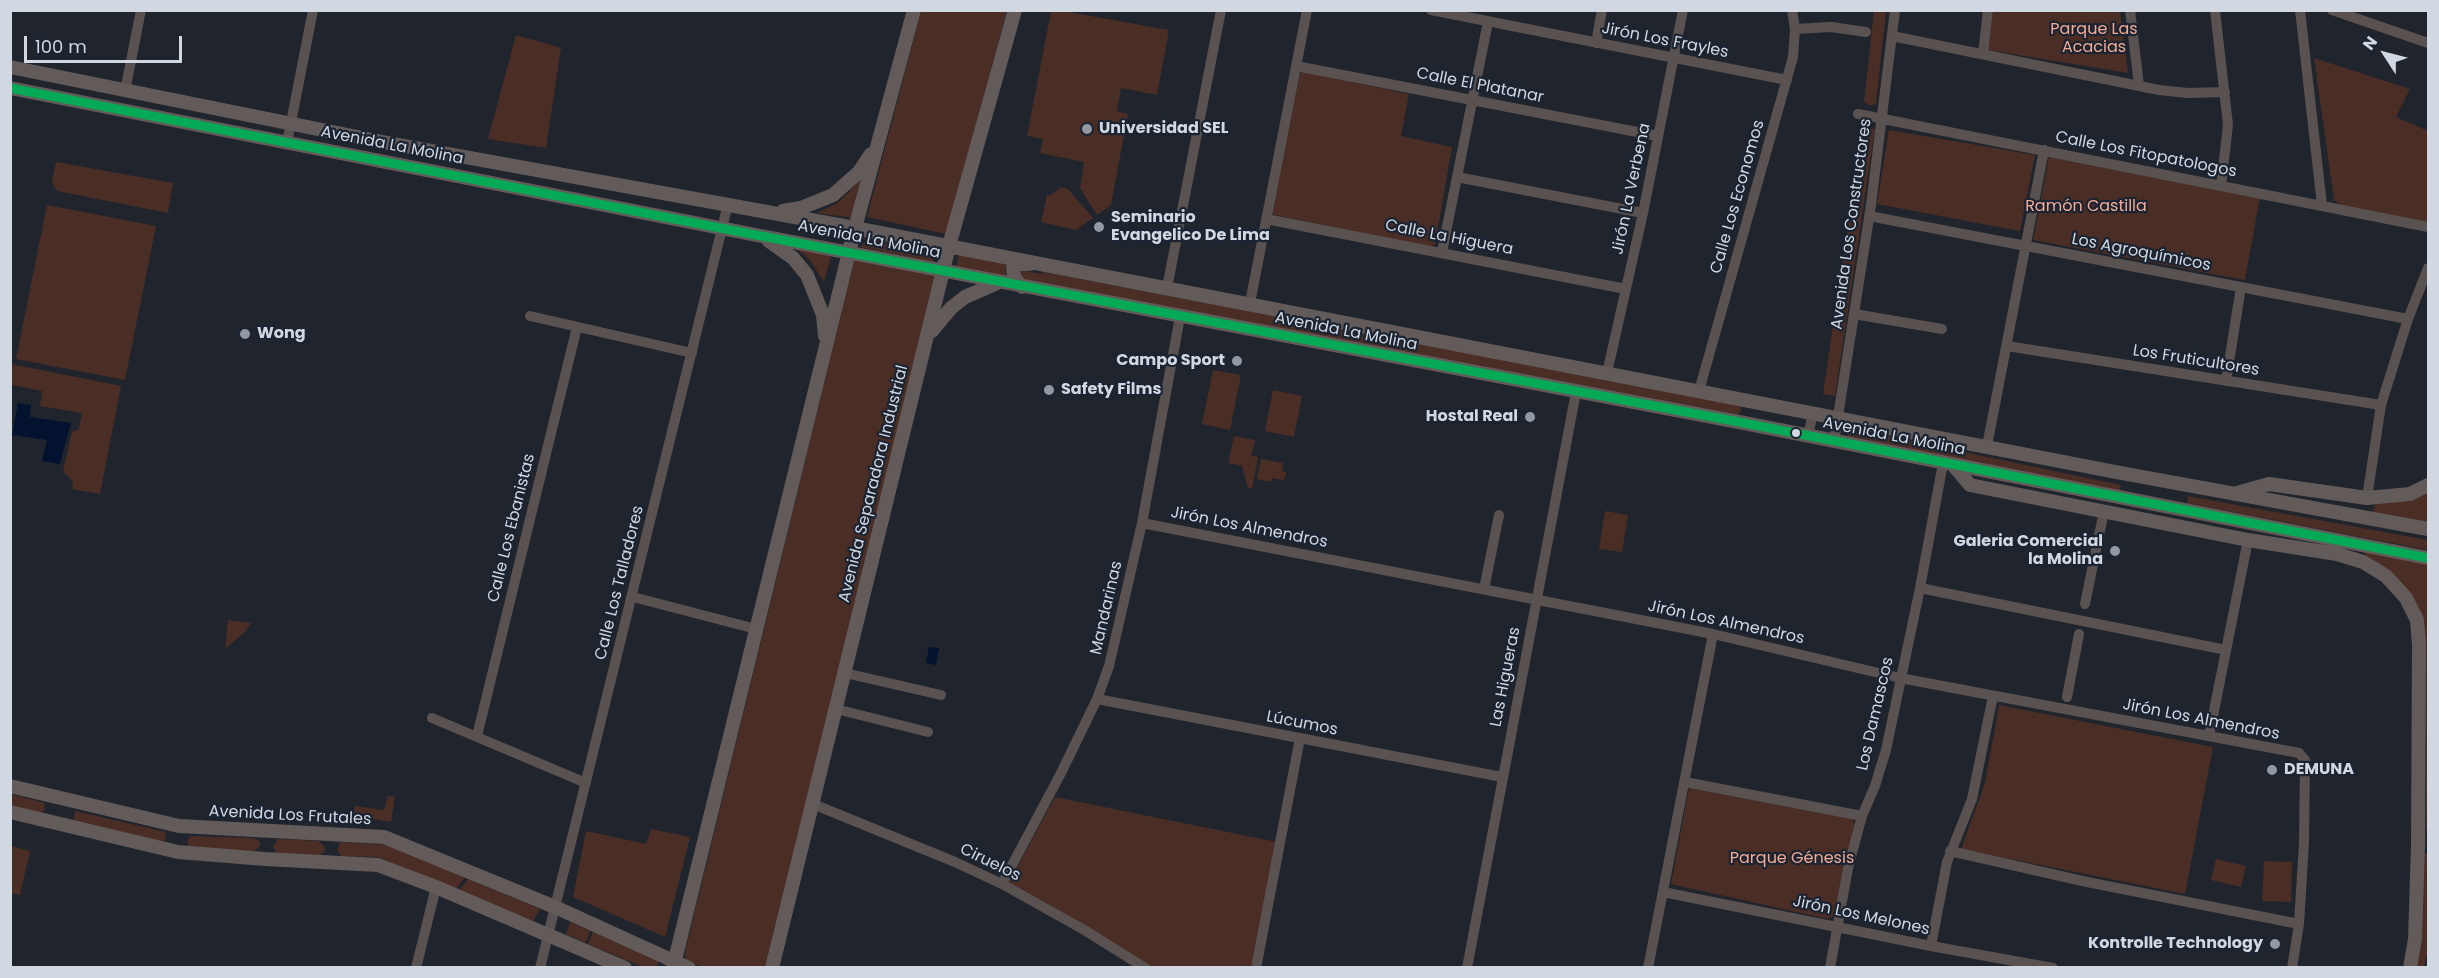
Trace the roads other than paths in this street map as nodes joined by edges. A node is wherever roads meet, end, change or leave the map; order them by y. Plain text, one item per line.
1 (141, 10) edge
2 (313, 10) edge
3 (914, 10) edge
4 (1015, 10) edge
5 (1221, 10) edge
6 (1307, 10) edge
7 (1431, 10) edge
8 (1602, 10) edge
9 (1683, 10) edge
10 (1792, 10) edge
11 (1895, 10) edge
12 (1988, 10) edge
13 (2130, 10) edge
14 (2215, 10) edge
15 (2300, 10) edge
16 (2332, 10) edge
17 (1488, 22) junction
18 (1795, 29) junction
19 (1866, 32) dead end
20 (1892, 36) junction
21 (2428, 42) edge
22 (1596, 43) junction
23 (1983, 54) junction
24 (1674, 58) junction
25 (1296, 66) junction
26 (10, 67) edge
27 (1787, 80) junction
28 (2139, 85) junction
29 (10, 88) edge
30 (125, 91) junction
31 (2225, 93) junction
32 (1472, 100) junction
33 (1857, 114) dead end
34 (1882, 119) junction
35 (291, 124) junction
36 (880, 136) junction
37 (1658, 136) junction
38 (287, 142) junction
39 (404, 146) junction
40 (2044, 150) junction
41 (400, 165) junction
42 (573, 176) junction
43 (1457, 177) junction
44 (2221, 186) junction
45 (569, 198) junction
46 (728, 204) junction
47 (2322, 205) junction
48 (763, 211) junction
49 (1643, 213) junction
50 (1869, 216) junction
51 (1266, 219) junction
52 (2428, 226) edge
53 (723, 228) junction
54 (855, 228) junction
55 (756, 235) junction
56 (949, 246) junction
57 (2026, 246) junction
58 (1442, 252) junction
59 (849, 253) junction
60 (1050, 266) junction
61 (2428, 268) edge
62 (943, 272) junction
63 (1000, 283) junction
64 (1022, 287) junction
65 (2241, 287) junction
66 (1167, 288) junction
67 (1626, 289) junction
68 (1250, 303) junction
69 (1854, 314) junction
70 (530, 316) dead end
71 (1180, 317) junction
72 (2408, 319) junction
73 (577, 327) junction
74 (1942, 329) dead end
75 (928, 338) junction
76 (2007, 346) junction
77 (692, 353) junction
78 (823, 361) junction
79 (1606, 373) junction
80 (2226, 381) junction
81 (1699, 391) junction
82 (1576, 392) junction
83 (1742, 399) junction
84 (2381, 405) junction
85 (1812, 413) junction
86 (1838, 418) junction
87 (1739, 422) junction
88 (1809, 436) junction
89 (1834, 442) junction
90 (1987, 446) junction
91 (1948, 464) junction
92 (2121, 473) junction
93 (2428, 485) edge
94 (2236, 493) junction
95 (2114, 497) junction
96 (2367, 498) junction
97 (2164, 505) junction
98 (2104, 511) junction
99 (1499, 515) dead end
100 (1142, 523) junction
101 (2428, 529) edge
102 (2289, 530) junction
103 (2203, 531) junction
104 (2248, 540) junction
105 (2286, 545) junction
106 (2428, 558) edge
107 (1920, 588) junction
108 (1484, 589) junction
109 (633, 597) junction
110 (1536, 599) junction
111 (2085, 604) dead end
112 (756, 629) junction
113 (1713, 634) junction
114 (2079, 634) dead end
115 (2226, 650) junction
116 (845, 673) junction
117 (1900, 678) junction
118 (940, 694) dead end
119 (1993, 696) junction
120 (2067, 697) dead end
121 (1097, 699) junction
122 (836, 709) junction
123 (432, 718) dead end
124 (928, 732) dead end
125 (477, 736) junction
126 (2209, 736) junction
127 (1300, 738) junction
128 (1502, 777) junction
129 (1685, 782) junction
130 (586, 783) junction
131 (10, 786) edge
132 (813, 804) junction
133 (10, 812) edge
134 (1862, 816) junction
135 (2423, 842) edge
136 (1950, 851) junction
137 (1002, 884) junction
138 (436, 887) junction
139 (1663, 892) junction
140 (555, 907) junction
141 (2299, 924) junction
142 (1838, 925) junction
143 (548, 934) junction
144 (1931, 946) junction
145 (674, 964) edge
146 (2011, 964) edge
147 (416, 968) edge
148 (540, 968) edge
149 (625, 968) edge
150 (689, 968) edge
151 (772, 968) edge
152 (1145, 968) edge
153 (1256, 968) edge
154 (1467, 968) edge
155 (1648, 968) edge
156 (1830, 968) edge
157 (2053, 968) edge
158 (2292, 968) edge
159 (2410, 968) edge

1 - 30 street
2 - 35 street
3 - 36 main road
4 - 56 main road, Avenida Separadora Industrial
5 - 66 street
6 - 25 street
7 - 17 street, Jirón Los Frayles
8 - 22 street
9 - 24 street, Jirón La Verbena
10 - 18 street, Calle Los Economos
11 - 20 street, Avenida Los Constructores
12 - 23 street
13 - 28 street
14 - 31 street
15 - 47 street
16 - 21 street
17 - 22 street, Jirón Los Frayles
17 - 32 street
18 - 19 street
18 - 27 street, Calle Los Economos
20 - 23 street
20 - 34 street, Avenida Los Constructores
22 - 24 street, Jirón Los Frayles
23 - 28 street
24 - 27 street, Jirón Los Frayles
24 - 37 street, Jirón La Verbena
25 - 32 street, Calle El Platanar
25 - 51 street
26 - 30 main road, Avenida La Molina
27 - 81 street, Calle Los Economos
28 - 31 street
29 - 38 main road, Avenida La Molina
30 - 35 main road, Avenida La Molina
31 - 44 street
32 - 37 street, Calle El Platanar
32 - 43 street
33 - 34 street, Calle Los Fitopatologos
34 - 40 street, Calle Los Fitopatologos
34 - 50 street, Avenida Los Constructores
35 - 38 street
35 - 39 main road, Avenida La Molina
36 - 48 main road
36 - 54 main road
37 - 49 street, Jirón La Verbena
38 - 41 main road, Avenida La Molina
39 - 41 main road
39 - 42 main road, Avenida La Molina
40 - 44 street, Calle Los Fitopatologos
40 - 57 street
41 - 45 main road, Avenida La Molina
42 - 45 main road
42 - 46 main road, Avenida La Molina
43 - 49 street
43 - 58 street
44 - 47 street, Calle Los Fitopatologos
45 - 53 main road, Avenida La Molina
46 - 48 main road, Avenida La Molina
46 - 53 street, Calle Los Talladores
47 - 52 street, Calle Los Fitopatologos
48 - 54 main road, Avenida La Molina
49 - 67 street, Jirón La Verbena
50 - 57 street, Los Agroquímicos
50 - 69 street, Avenida Los Constructores
51 - 58 street, Calle La Higuera
51 - 68 street
53 - 55 main road, Avenida La Molina
53 - 77 street, Calle Los Talladores
54 - 56 main road, Avenida La Molina
54 - 59 main road
55 - 59 main road, Avenida La Molina
55 - 78 main road
56 - 60 main road, Avenida La Molina
56 - 62 main road, Avenida Separadora Industrial
57 - 65 street, Los Agroquímicos
57 - 76 street
58 - 67 street, Calle La Higuera
59 - 62 main road, Avenida La Molina
59 - 78 main road
60 - 64 main road
60 - 66 main road, Avenida La Molina
61 - 72 street
62 - 63 main road, Avenida La Molina
62 - 75 main road, Avenida Separadora Industrial
63 - 64 main road, Avenida La Molina
63 - 75 main road
64 - 71 main road, Avenida La Molina
65 - 72 street, Los Agroquímicos
65 - 80 street
66 - 68 main road, Avenida La Molina
67 - 79 street, Jirón La Verbena
68 - 79 main road, Avenida La Molina
69 - 74 street
69 - 86 street, Avenida Los Constructores
70 - 73 street
71 - 82 main road, Avenida La Molina
71 - 100 street, Mandarinas
72 - 84 street
73 - 77 street
73 - 125 street, Calle Los Ebanistas
75 - 116 main road, Avenida Separadora Industrial
76 - 80 street, Los Fruticultores
76 - 90 street
77 - 109 street, Calle Los Talladores
78 - 112 main road
79 - 81 main road, Avenida La Molina
80 - 84 street, Los Fruticultores
81 - 83 main road, Avenida La Molina
82 - 87 main road, Avenida La Molina
82 - 110 street, Las Higueras
83 - 85 main road, Avenida La Molina
83 - 87 main road
84 - 96 street
85 - 86 main road, Avenida La Molina
85 - 88 street
86 - 89 street, Avenida Los Constructores
86 - 90 main road, Avenida La Molina
87 - 88 main road, Avenida La Molina
88 - 89 main road, Avenida La Molina
89 - 91 main road, Avenida La Molina
90 - 92 main road, Avenida La Molina
91 - 95 main road, Avenida La Molina
91 - 98 main road
91 - 107 street, Los Damascos
92 - 94 main road, Avenida La Molina
92 - 95 main road
93 - 96 main road
94 - 96 main road
94 - 101 main road, Avenida La Molina
95 - 97 main road, Avenida La Molina
97 - 102 main road, Avenida La Molina
97 - 103 main road
98 - 103 main road
98 - 111 street
99 - 108 street
100 - 108 street, Jirón Los Almendros
100 - 121 street, Mandarinas
102 - 105 main road
102 - 106 main road, Avenida La Molina
103 - 104 main road
104 - 105 main road
104 - 115 street
105 - 135 main road
107 - 115 street
107 - 117 street, Los Damascos
108 - 110 street, Jirón Los Almendros
109 - 112 street
109 - 130 street, Calle Los Talladores
110 - 113 street, Jirón Los Almendros
110 - 128 street, Las Higueras
112 - 145 main road
113 - 117 street, Jirón Los Almendros
113 - 129 street
114 - 120 street
115 - 126 street
116 - 118 street
116 - 122 main road, Avenida Separadora Industrial
117 - 119 street, Jirón Los Almendros
117 - 134 street, Los Damascos
119 - 126 street, Jirón Los Almendros
119 - 136 street
121 - 127 street, Lúcumos
121 - 137 street, Mandarinas
122 - 124 street
122 - 132 main road, Avenida Separadora Industrial
123 - 125 street
125 - 130 street
126 - 141 street, Jirón Los Almendros
127 - 128 street, Lúcumos
127 - 153 street
128 - 154 street, Las Higueras
129 - 134 street
129 - 139 street
130 - 140 street, Calle Los Talladores
131 - 140 main road, Avenida Los Frutales
132 - 137 street, Ciruelos
132 - 151 main road, Avenida Separadora Industrial
133 - 138 main road
134 - 142 street, Los Damascos
135 - 159 main road
136 - 141 street
136 - 144 street
137 - 152 street, Ciruelos
138 - 143 main road
138 - 147 street
139 - 142 street, Jirón Los Melones
139 - 155 street
140 - 143 street, Calle Los Talladores
140 - 145 main road, Avenida Los Frutales
141 - 158 street
142 - 144 street, Jirón Los Melones
142 - 156 street, Los Damascos
143 - 148 street, Calle Los Talladores
143 - 149 main road
144 - 146 street, Jirón Los Melones
145 - 150 main road, Avenida Los Frutales
146 - 157 street, Jirón Los Melones

